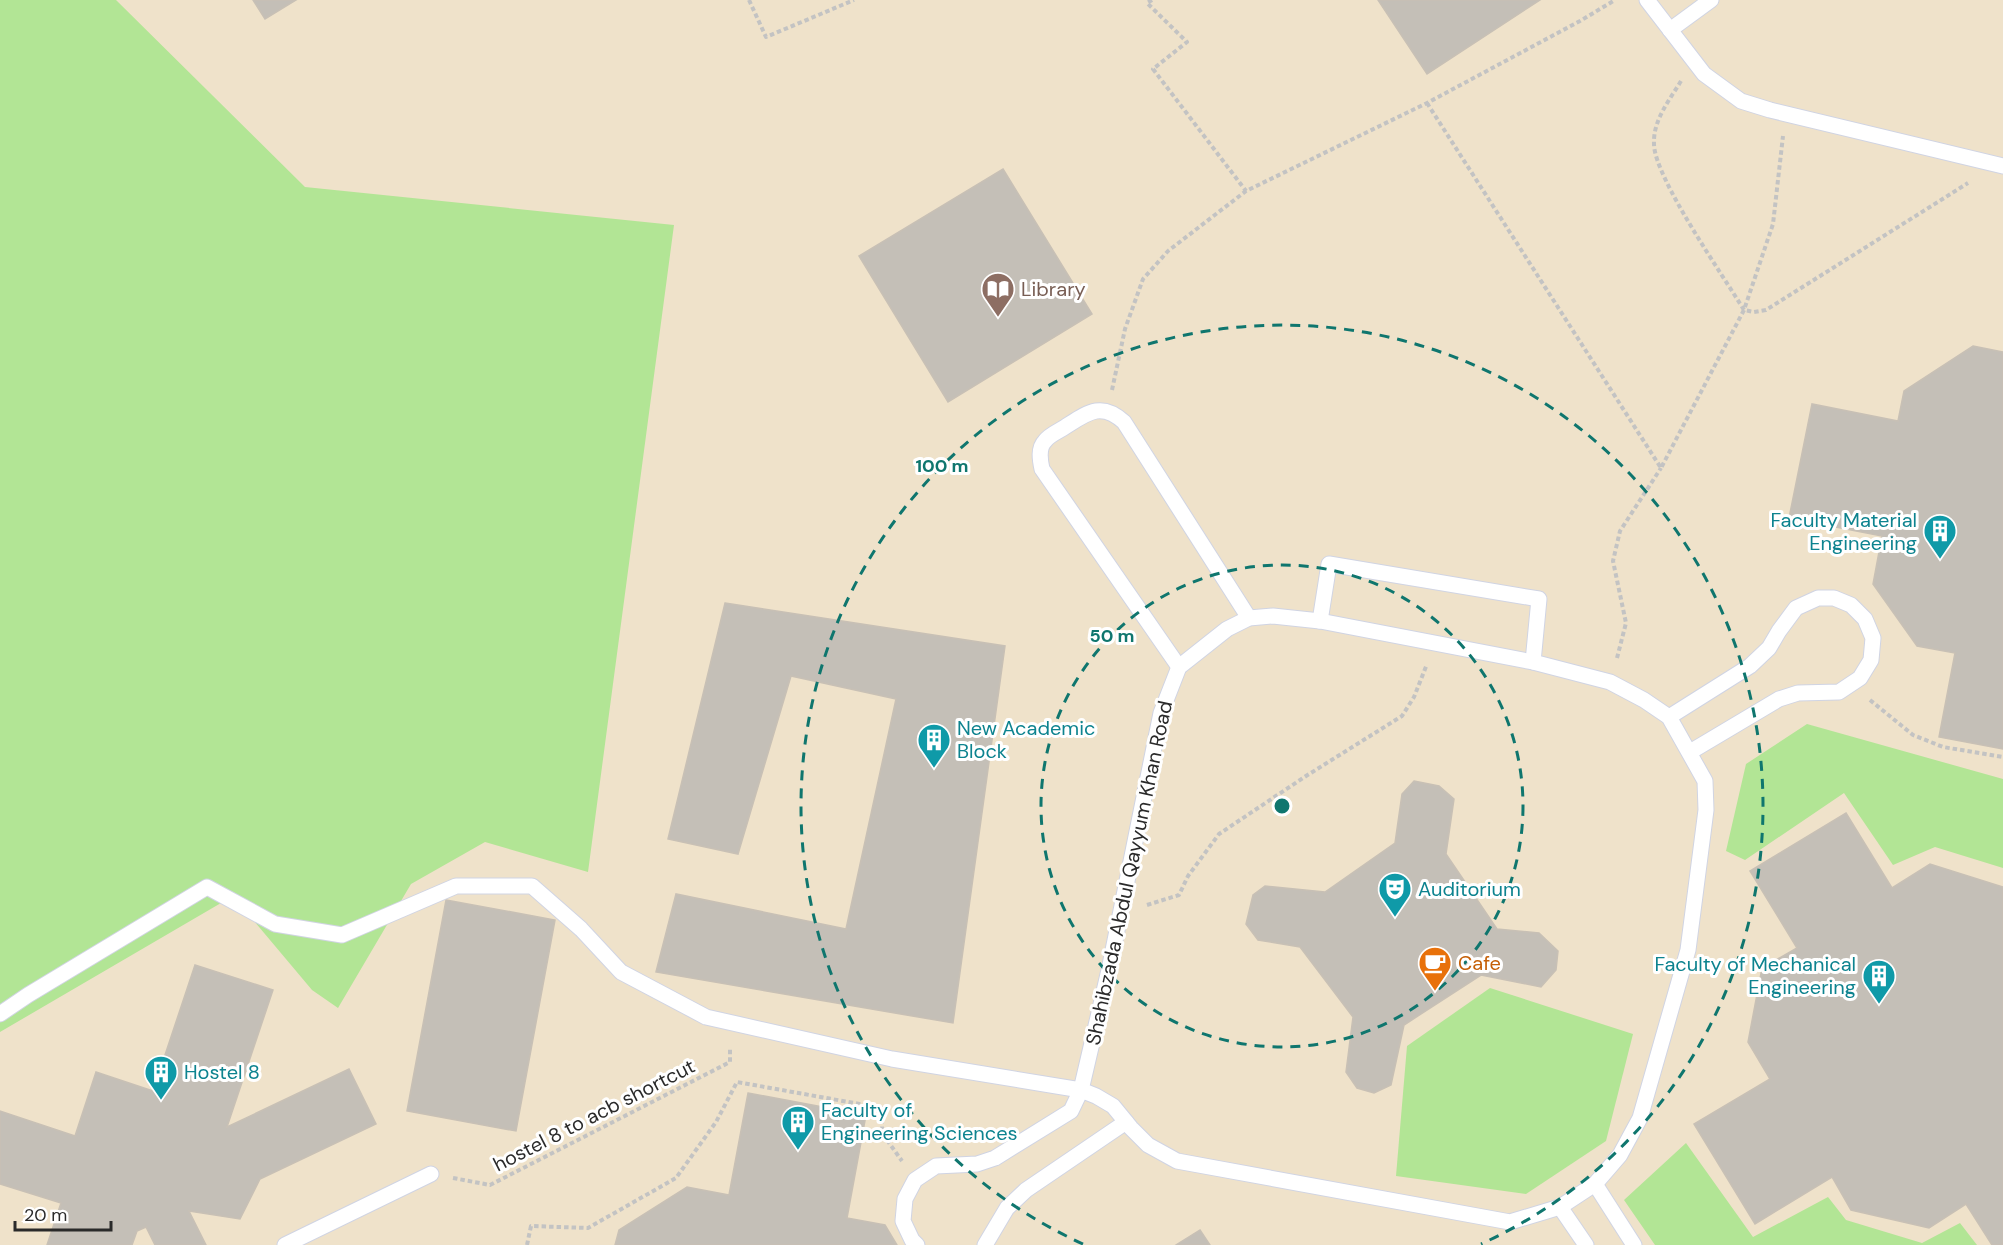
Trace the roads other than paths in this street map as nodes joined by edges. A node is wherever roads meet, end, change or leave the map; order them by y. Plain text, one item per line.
1 (1647, 0) edge
2 (1711, 0) edge
3 (1670, 30) junction
4 (2000, 165) edge
5 (1249, 618) junction
6 (1320, 621) junction
7 (1533, 662) junction
8 (1179, 667) junction
9 (1669, 717) junction
10 (1690, 752) junction
11 (0, 1014) edge
12 (1081, 1090) junction
13 (1126, 1122) junction
14 (431, 1174) road end
15 (1595, 1184) junction
16 (1560, 1207) junction
17 (285, 1245) edge
18 (917, 1245) edge
19 (985, 1245) edge
20 (1586, 1245) edge
21 (1634, 1245) edge

1 - 3 lane
2 - 3 lane
3 - 4 lane
5 - 6 lane
5 - 8 lane
5 - 8 lane
6 - 7 lane
6 - 7 lane
7 - 9 lane
8 - 12 lane, Shahibzada Abdul Qayyum Khan Road
9 - 10 lane
9 - 10 lane
10 - 15 lane
11 - 12 lane
12 - 13 lane
12 - 18 lane
13 - 16 lane
13 - 19 lane
14 - 17 lane
15 - 16 lane
15 - 21 lane
16 - 20 lane

